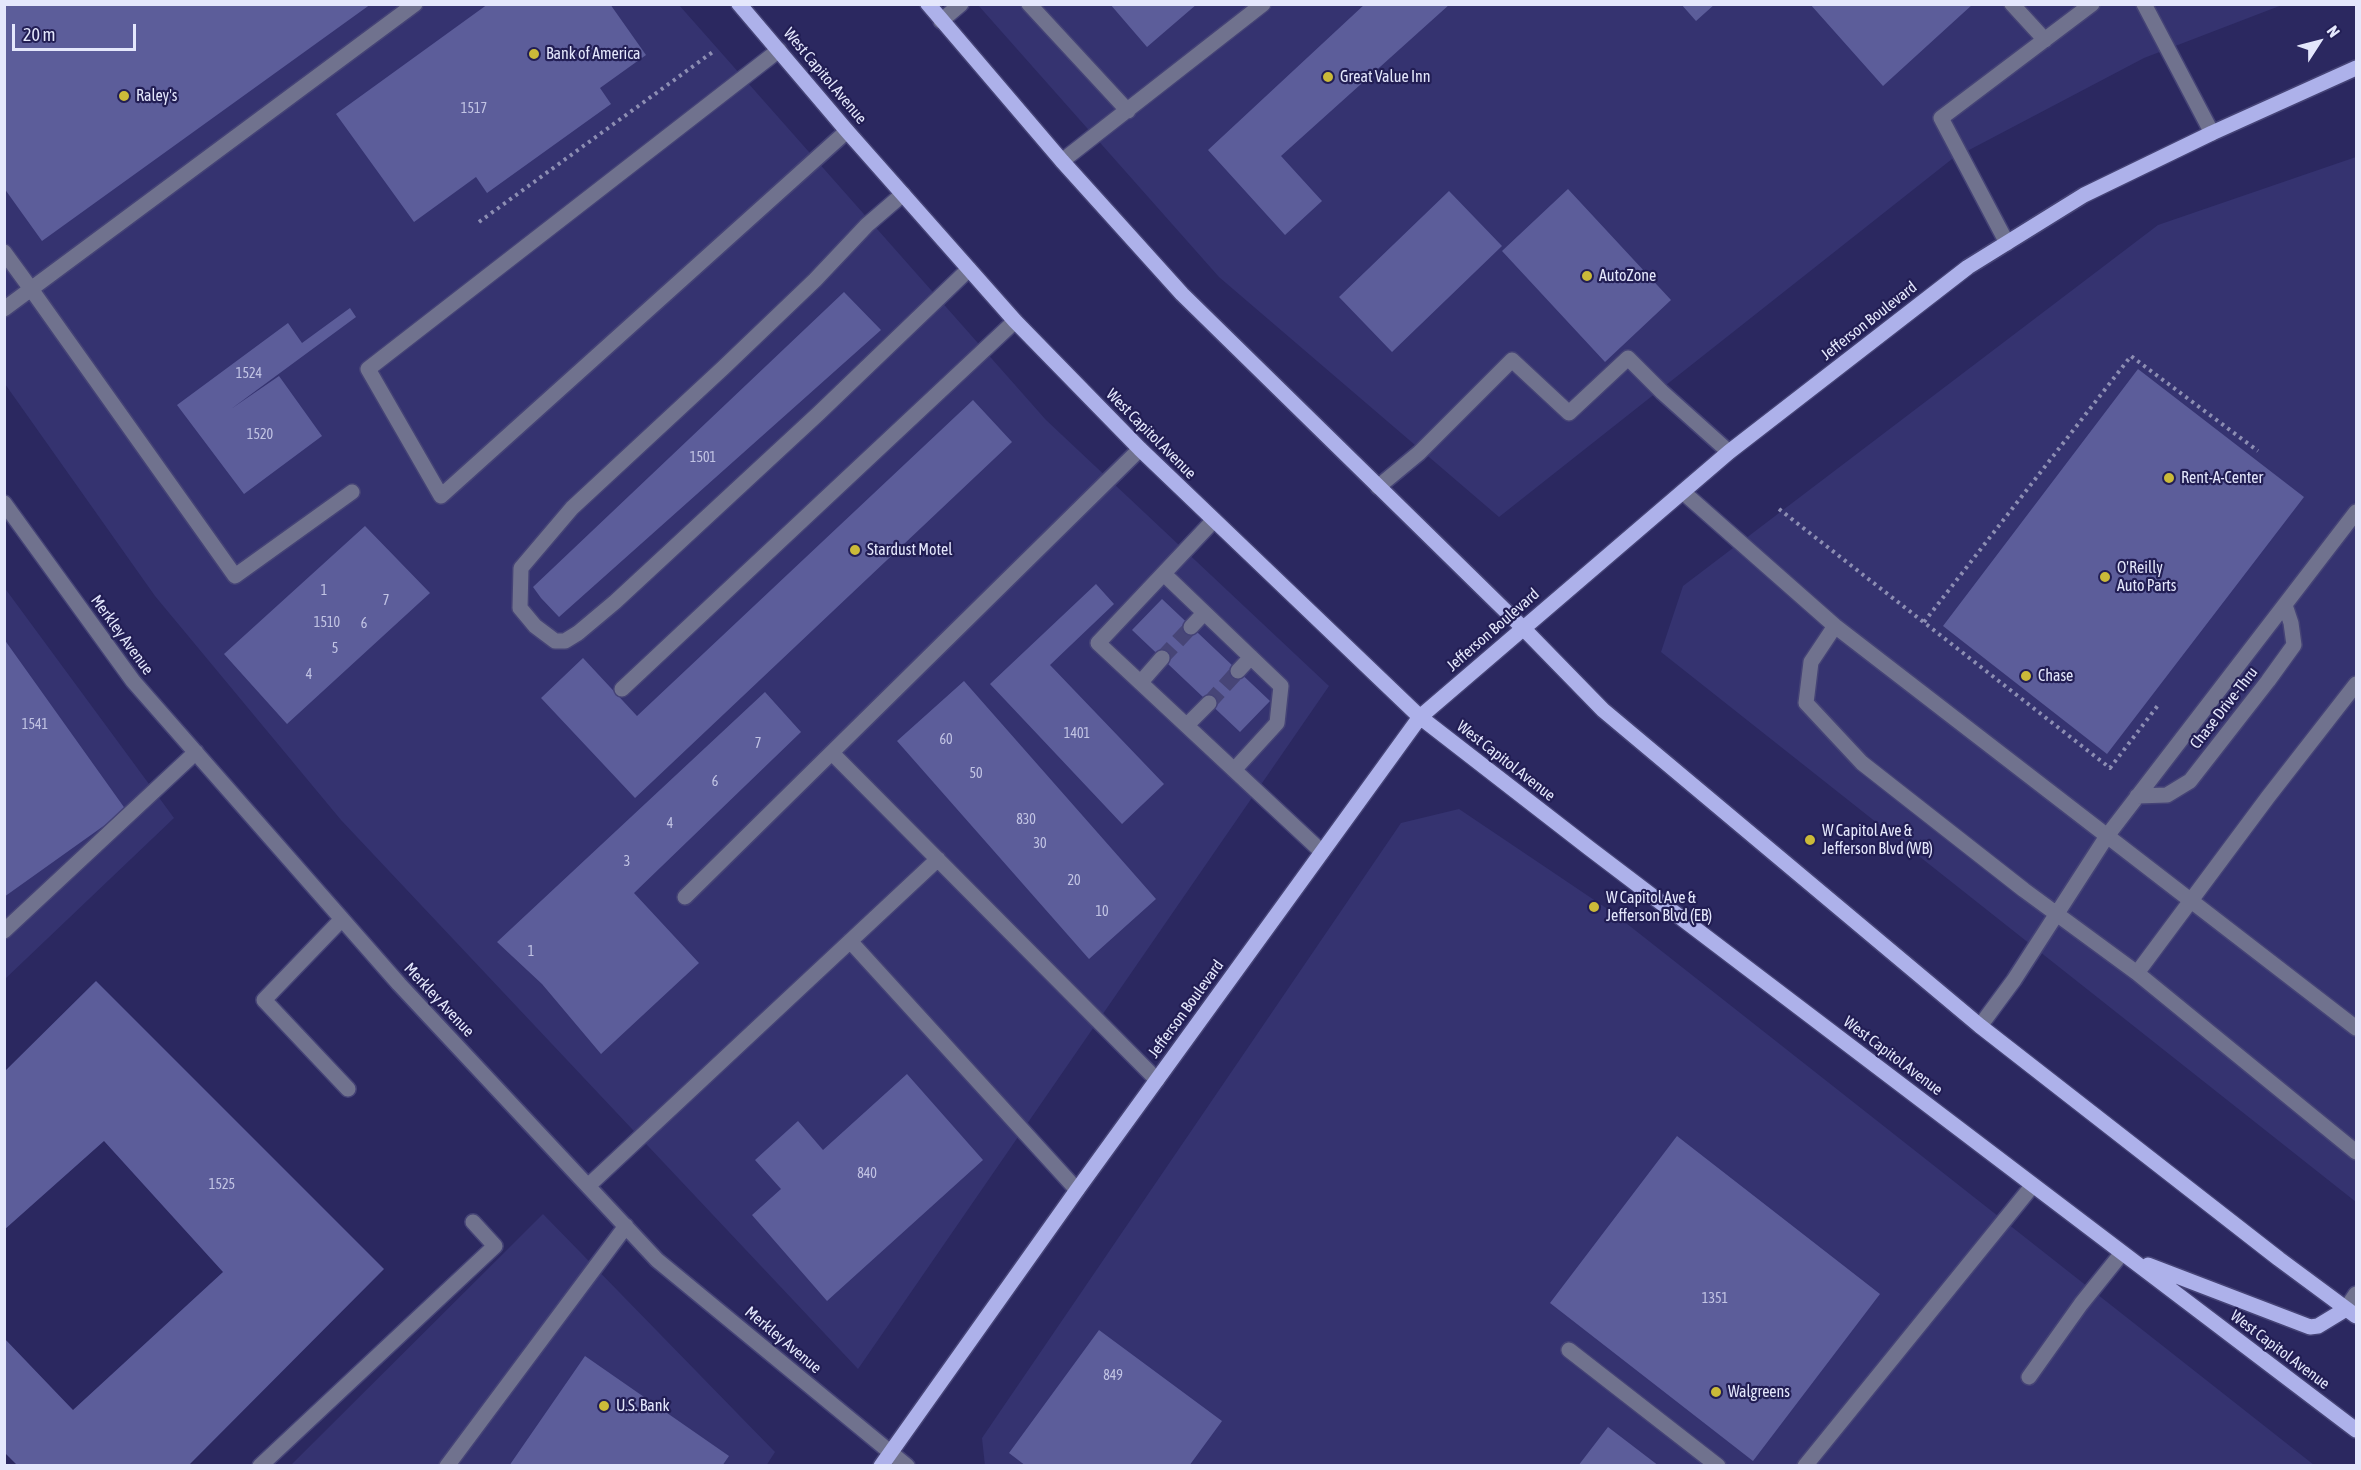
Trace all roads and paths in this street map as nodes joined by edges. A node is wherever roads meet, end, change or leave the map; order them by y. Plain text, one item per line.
1 (415, 4) edge
2 (739, 4) edge
3 (928, 4) edge
4 (961, 4) edge
5 (1029, 4) edge
6 (1263, 4) edge
7 (2012, 4) edge
8 (2092, 4) edge
9 (2144, 4) edge
10 (942, 21) junction
11 (2044, 40) junction
12 (779, 50) junction
13 (714, 51) dead end
14 (2356, 68) edge
15 (1128, 111) junction
16 (847, 130) junction
17 (2212, 133) junction
18 (1062, 161) junction
19 (903, 194) junction
20 (479, 222) dead end
21 (2007, 243) junction
22 (4, 252) edge
23 (969, 269) junction
24 (31, 289) junction
25 (4, 309) edge
26 (1015, 321) junction
27 (1140, 450) junction
28 (2258, 451) dead end
29 (1729, 452) junction
30 (1378, 487) junction
31 (352, 492) dead end
32 (1683, 492) junction
33 (4, 503) edge
34 (1779, 509) dead end
35 (2356, 513) edge
36 (1214, 520) junction
37 (1164, 573) junction
38 (2285, 605) junction
39 (1204, 613) junction
40 (1924, 622) junction
41 (1835, 626) junction
42 (1191, 627) tunnel mouth
43 (1523, 628) junction
44 (1251, 657) junction
45 (1162, 658) tunnel mouth
46 (1238, 671) tunnel mouth
47 (1141, 682) junction
48 (2356, 684) edge
49 (622, 689) dead end
50 (1209, 703) tunnel mouth
51 (2159, 705) dead end
52 (1420, 717) junction
53 (1187, 725) junction
54 (196, 752) junction
55 (832, 753) junction
56 (1234, 770) junction
57 (2138, 796) junction
58 (2107, 836) junction
59 (1322, 852) junction
60 (938, 859) junction
61 (685, 897) dead end
62 (2190, 901) junction
63 (2057, 914) junction
64 (342, 919) junction
65 (4, 931) edge
66 (850, 941) junction
67 (2137, 973) junction
68 (1980, 1026) junction
69 (2356, 1028) edge
70 (1156, 1080) junction
71 (348, 1089) dead end
72 (2356, 1152) edge
73 (2033, 1185) junction
74 (588, 1186) junction
75 (1077, 1190) junction
76 (472, 1222) dead end
77 (626, 1226) junction
78 (2127, 1256) junction
79 (2356, 1294) edge
80 (2351, 1312) edge
81 (1569, 1350) dead end
82 (2029, 1377) dead end
83 (2356, 1430) edge
84 (891, 1452) junction
85 (260, 1466) edge
86 (447, 1466) edge
87 (881, 1466) edge
88 (907, 1466) edge
89 (1718, 1466) edge
90 (1805, 1466) edge

1 - 24 street
2 - 12 main road, West Capitol Avenue
3 - 10 main road
4 - 10 street
5 - 15 street
6 - 15 street
7 - 11 street
8 - 11 street
9 - 17 street
10 - 18 main road
11 - 21 street
12 - 16 main road, West Capitol Avenue
12 - 16 street
13 - 20 path
14 - 17 main road, Jefferson Boulevard
15 - 18 street
16 - 19 main road, West Capitol Avenue
17 - 21 main road, Jefferson Boulevard
18 - 30 main road
19 - 23 main road, West Capitol Avenue
19 - 23 street
21 - 29 main road, Jefferson Boulevard
22 - 24 street
23 - 26 main road, West Capitol Avenue
24 - 25 street
24 - 31 street
26 - 27 main road, West Capitol Avenue
26 - 49 street
27 - 36 main road, West Capitol Avenue
27 - 55 street
28 - 40 path
29 - 30 street
29 - 32 main road, Jefferson Boulevard
30 - 43 main road
32 - 41 street
32 - 43 main road, Jefferson Boulevard
33 - 54 street, Merkley Avenue
34 - 40 path
35 - 38 street
36 - 37 street
36 - 52 main road, West Capitol Avenue
37 - 39 street
37 - 47 street
38 - 57 street
38 - 57 street, Chase Drive-Thru
39 - 42 street
39 - 44 street
40 - 51 path
41 - 58 street
41 - 63 street
43 - 52 main road, Jefferson Boulevard
43 - 68 main road
44 - 46 street
44 - 56 street
45 - 47 street
47 - 53 street
48 - 62 street
50 - 53 street
52 - 59 main road, Jefferson Boulevard
52 - 73 main road, West Capitol Avenue
53 - 56 street
54 - 64 street, Merkley Avenue
54 - 65 street
55 - 60 street
55 - 61 street
56 - 59 street
57 - 58 street
58 - 62 street
58 - 63 street
59 - 70 main road, Jefferson Boulevard
60 - 66 street
60 - 70 street
62 - 67 street
62 - 69 street
63 - 67 street
63 - 68 street
64 - 71 street
64 - 74 street, Merkley Avenue
66 - 74 street
66 - 75 street
67 - 72 street
68 - 80 main road
70 - 75 main road, Jefferson Boulevard
73 - 78 main road, West Capitol Avenue
73 - 90 street
74 - 77 street, Merkley Avenue
75 - 84 main road, Jefferson Boulevard
76 - 85 street
77 - 84 street, Merkley Avenue
77 - 86 street
78 - 80 main road
78 - 82 street
78 - 83 main road, West Capitol Avenue
79 - 80 street
81 - 89 street
84 - 87 main road, Jefferson Boulevard
84 - 88 street, Merkley Avenue

